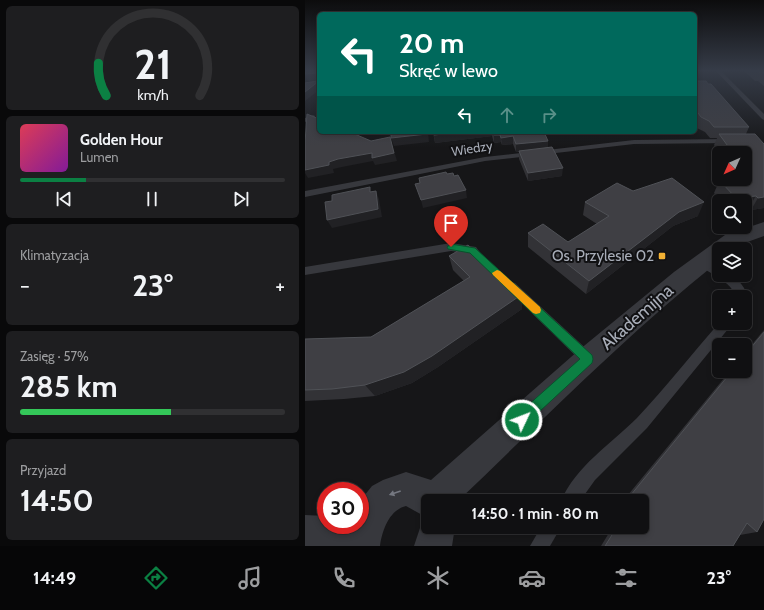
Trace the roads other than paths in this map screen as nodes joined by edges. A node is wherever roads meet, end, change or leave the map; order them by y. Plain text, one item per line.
1 (742, 95) edge
2 (313, 116) edge
3 (764, 118) edge
4 (305, 120) edge
5 (669, 134) edge
6 (737, 141) edge
7 (673, 142) junction
8 (305, 194) edge
9 (764, 229) edge
10 (731, 242) edge
11 (484, 261) edge
12 (305, 271) edge
13 (712, 271) edge
14 (501, 277) edge
15 (730, 282) edge
16 (739, 290) edge
17 (721, 330) edge
18 (588, 359) junction
19 (421, 494) edge
20 (441, 494) edge
21 (575, 494) edge
22 (305, 533) edge
23 (436, 534) edge
24 (547, 534) edge
25 (361, 541) edge
26 (433, 546) edge
27 (539, 546) edge

1 - 3 lane
2 - 4 lane
5 - 7 lane
6 - 7 lane, Wiedzy
7 - 8 lane, Wiedzy
9 - 10 street, Akademijna
11 - 12 lane
13 - 18 street, Akademijna
14 - 18 lane
15 - 16 lane
17 - 21 lane
18 - 20 street, Akademijna
19 -> 25 street
22 - 25 street
23 - 26 street
24 - 27 lane

